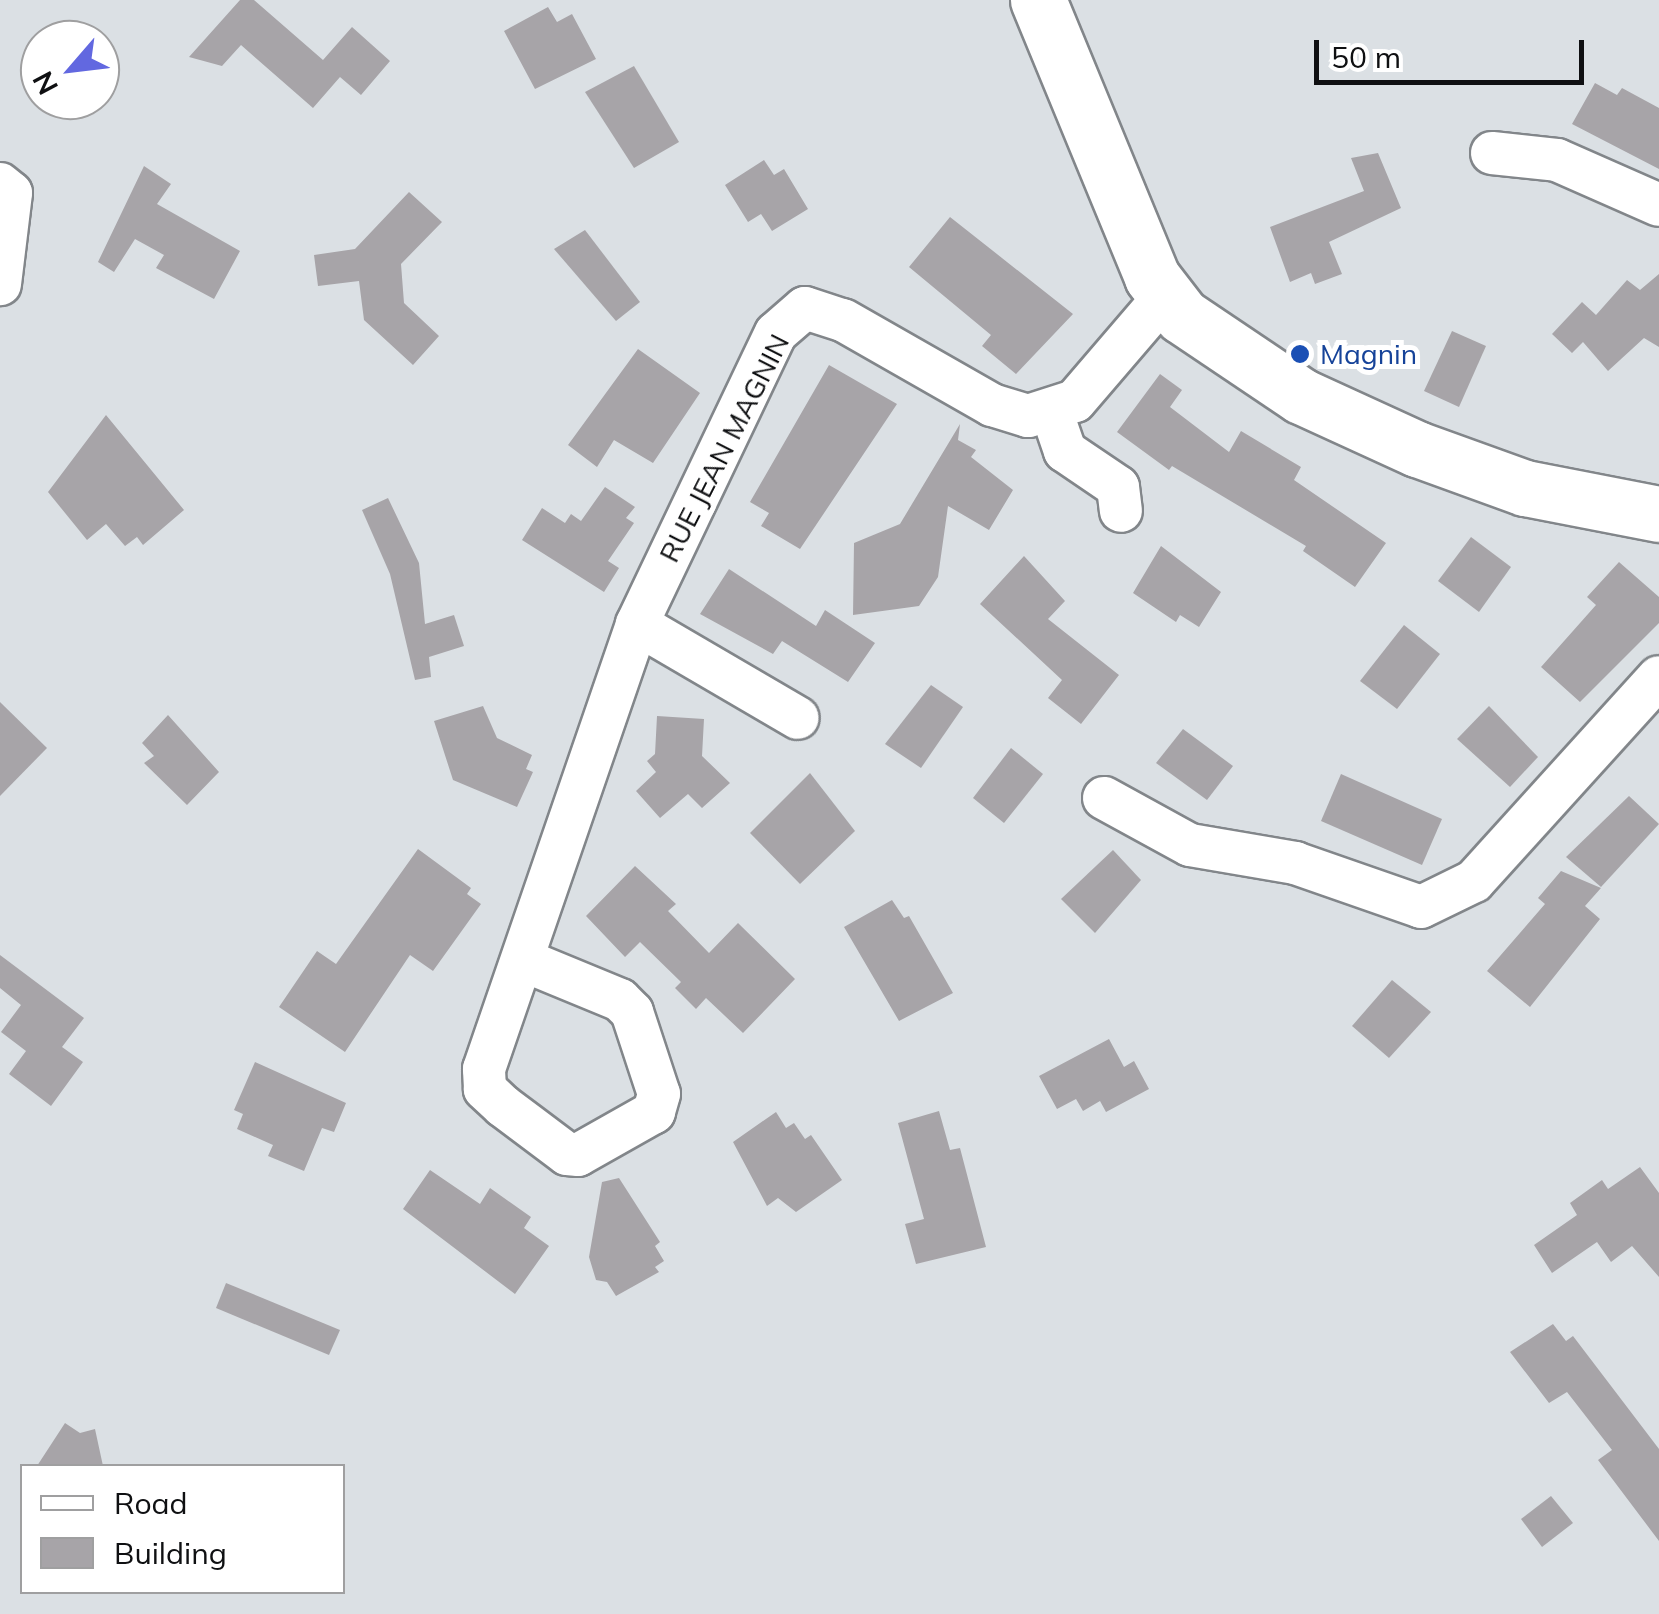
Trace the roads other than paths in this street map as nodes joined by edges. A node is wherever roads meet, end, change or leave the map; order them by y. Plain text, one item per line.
1 (1038, 0) edge
2 (1492, 154) dead end
3 (0, 184) edge
4 (1659, 205) edge
5 (0, 284) edge
6 (1164, 296) junction
7 (1052, 413) junction
8 (1122, 510) dead end
9 (1659, 514) edge
10 (636, 624) junction
11 (1659, 677) edge
12 (798, 718) dead end
13 (1104, 798) dead end
14 (523, 960) junction

1 - 6 street
2 - 4 street
3 - 5 street
6 - 7 street
6 - 9 street
7 - 8 street
7 - 10 street, RUE JEAN MAGNIN
10 - 12 street
10 - 14 street, RUE JEAN MAGNIN
11 - 13 street
14 - 14 street, RUE JEAN MAGNIN

